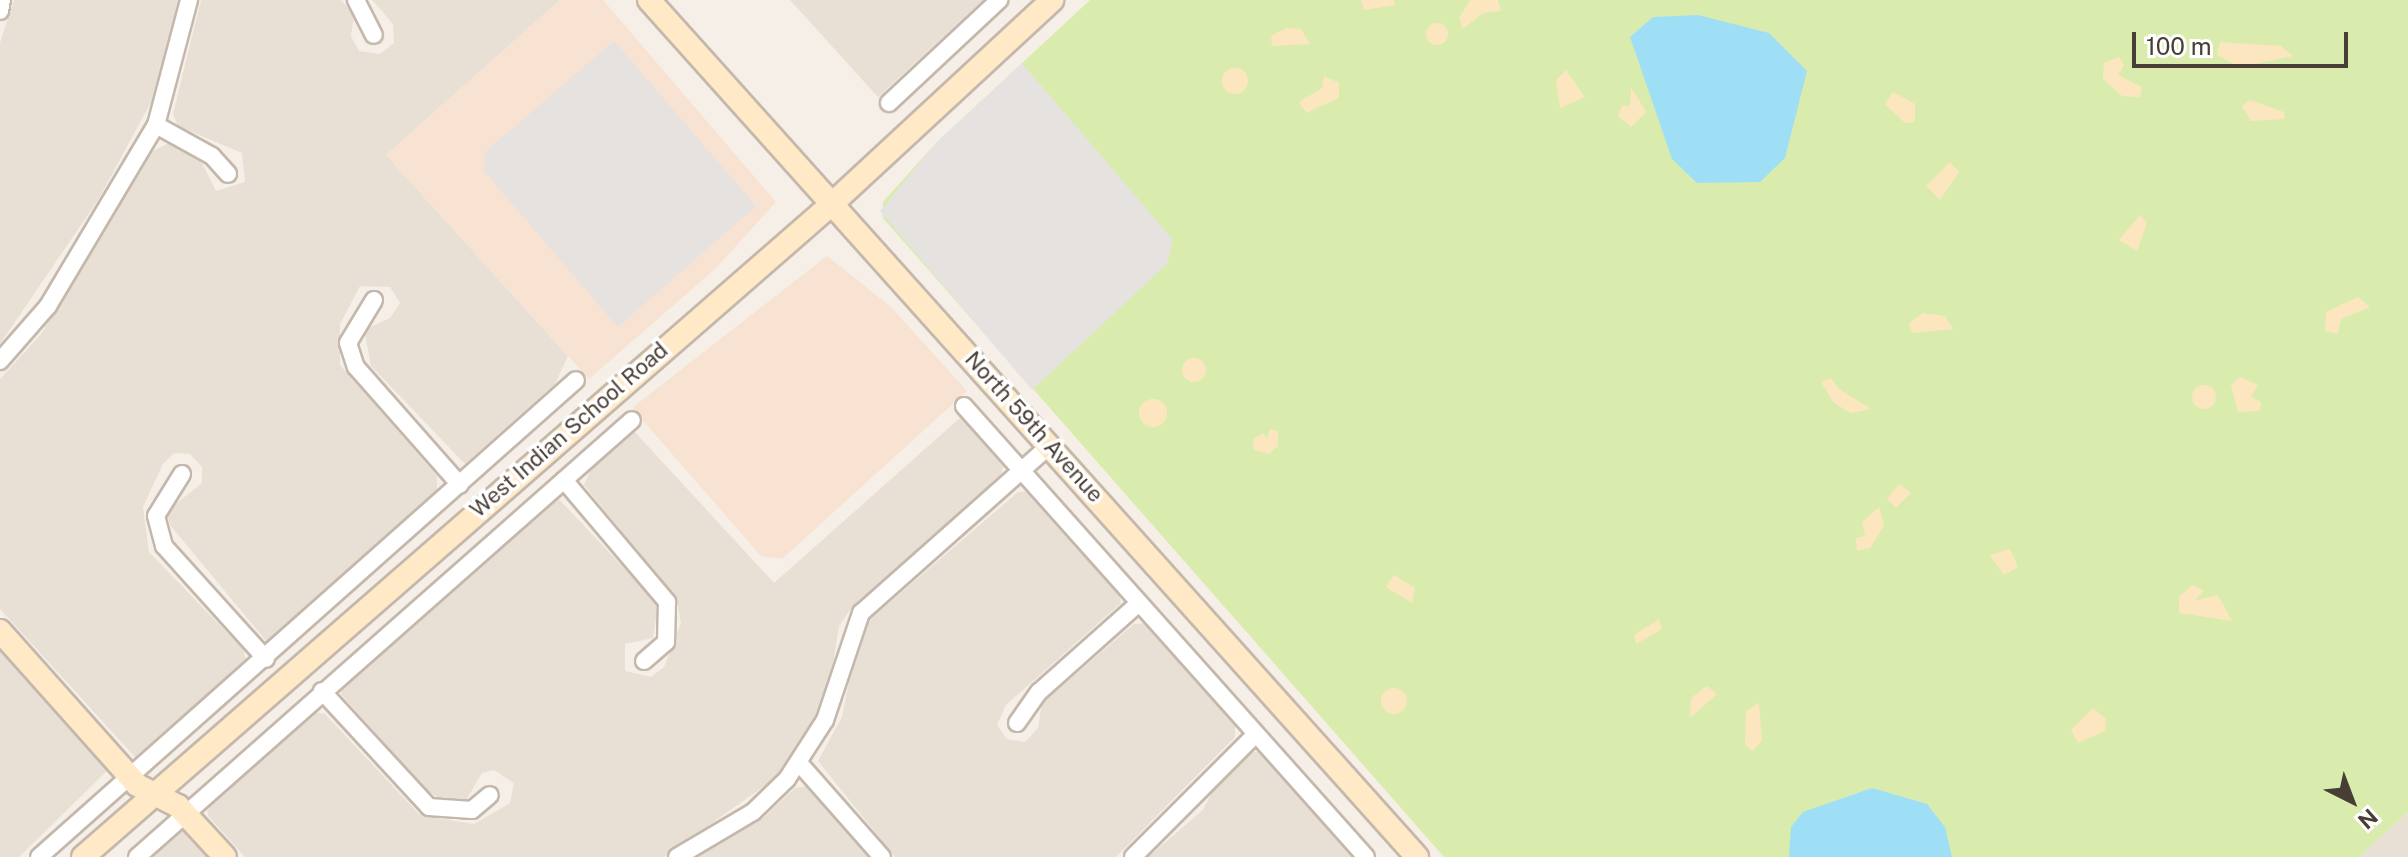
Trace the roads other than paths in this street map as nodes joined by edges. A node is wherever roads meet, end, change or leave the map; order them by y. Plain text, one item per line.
1 (2, 0) edge
2 (189, 0) edge
3 (356, 0) edge
4 (649, 0) edge
5 (999, 0) edge
6 (1052, 0) edge
7 (0, 11) edge
8 (374, 35) dead end
9 (889, 103) dead end
10 (156, 125) junction
11 (228, 174) dead end
12 (833, 203) junction
13 (374, 300) dead end
14 (0, 361) edge
15 (576, 380) dead end
16 (964, 406) dead end
17 (632, 420) dead end
18 (1050, 445) junction
19 (1022, 471) junction
20 (182, 474) dead end
21 (564, 480) junction
22 (460, 485) junction
23 (1139, 603) junction
24 (0, 631) edge
25 (266, 659) junction
26 (644, 661) dead end
27 (322, 691) junction
28 (1017, 723) dead end
29 (1256, 734) junction
30 (800, 764) junction
31 (131, 779) junction
32 (155, 792) junction
33 (490, 795) dead end
34 (186, 814) junction
35 (1407, 854) edge
36 (39, 857) edge
37 (83, 857) edge
38 (137, 857) edge
39 (225, 857) edge
40 (677, 857) edge
41 (882, 857) edge
42 (1133, 857) edge
43 (1366, 857) edge

1 - 7 street
2 - 10 street
3 - 8 street
4 - 12 main road, North 59th Avenue
5 - 9 street
6 - 12 main road, West Indian School Road
10 - 11 street
10 - 14 street
12 - 18 main road, North 59th Avenue
12 - 32 main road, West Indian School Road
13 - 22 street
15 - 22 street, West Indian School Road
16 - 19 street, North 59th Avenue
17 - 21 street, West Indian School Road
18 - 19 street
18 - 35 main road, North 59th Avenue
19 - 23 street, North 59th Avenue
19 - 30 street
20 - 25 street
21 - 26 street
21 - 27 street, West Indian School Road
22 - 25 street, West Indian School Road
23 - 28 street
23 - 29 street, North 59th Avenue
24 - 31 main road
25 - 31 street, West Indian School Road
27 - 33 street
27 - 34 street, West Indian School Road
29 - 42 street
29 - 43 street, North 59th Avenue
30 - 40 street
30 - 41 street
31 - 32 main road
31 - 36 street, West Indian School Road
32 - 34 main road
32 - 37 main road, West Indian School Road
34 - 38 street, West Indian School Road
34 - 39 main road

